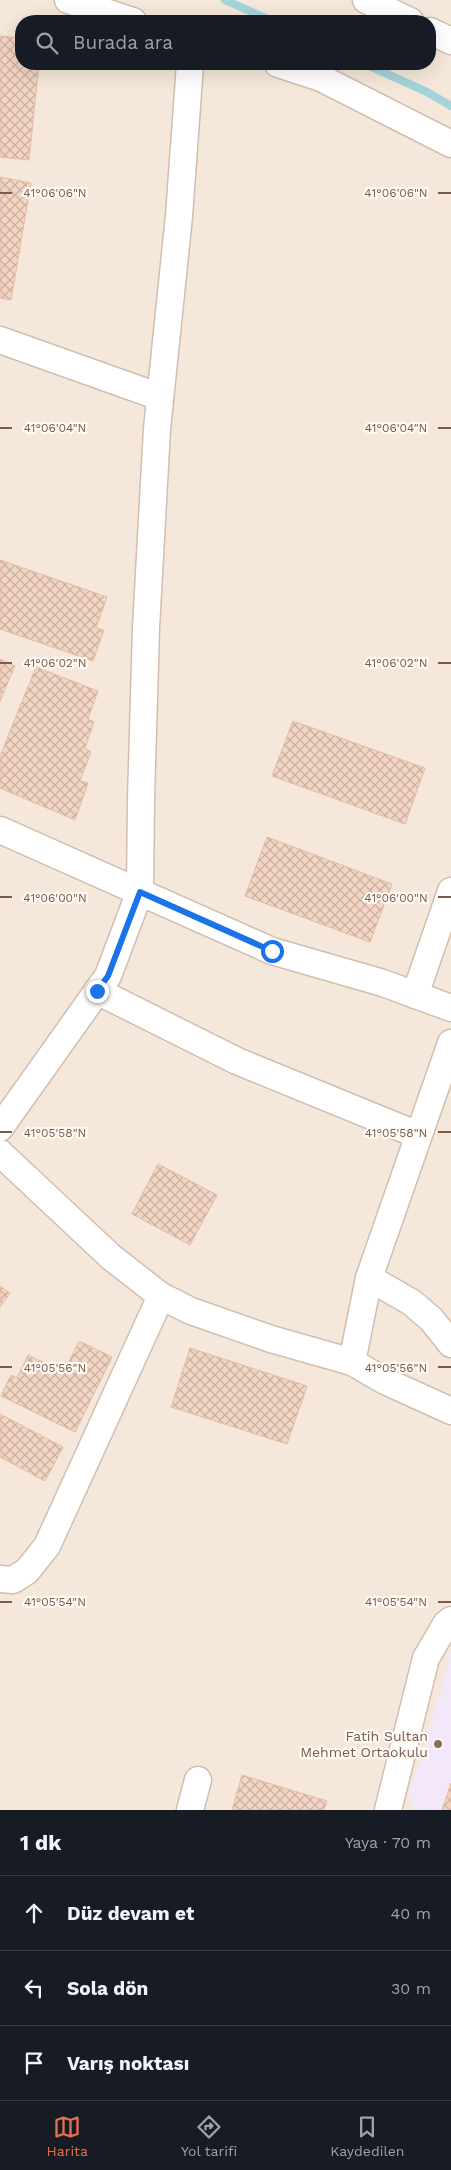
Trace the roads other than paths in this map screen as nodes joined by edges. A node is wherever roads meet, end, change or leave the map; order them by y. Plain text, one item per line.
1 (68, 0) edge
2 (366, 0) edge
3 (114, 15) edge
4 (397, 15) edge
5 (436, 34) edge
6 (451, 41) edge
7 (190, 70) edge
8 (296, 70) edge
9 (451, 144) edge
10 (0, 340) edge
11 (160, 397) junction
12 (0, 830) edge
13 (451, 891) edge
14 (140, 892) junction
15 (97, 991) junction
16 (415, 996) junction
17 (451, 1008) edge
18 (451, 1043) edge
19 (5, 1110) edge
20 (418, 1135) junction
21 (0, 1153) edge
22 (369, 1278) junction
23 (161, 1296) junction
24 (451, 1344) edge
25 (352, 1362) junction
26 (451, 1411) edge
27 (0, 1579) edge
28 (451, 1620) edge
29 (198, 1780) dead end
30 (190, 1810) edge
31 (388, 1810) edge

1 - 3 street
2 - 4 street
5 - 6 street
7 - 11 street
8 - 9 street
10 - 11 street
11 - 14 street
12 - 14 street
13 - 16 street
14 - 15 street
14 - 16 street
15 - 19 street
15 - 20 street
16 - 17 street
18 - 20 street
20 - 22 street
21 - 23 street
22 - 24 street
22 - 25 street
23 - 25 street
23 - 27 street
25 - 26 street
28 - 31 street
29 - 30 street

